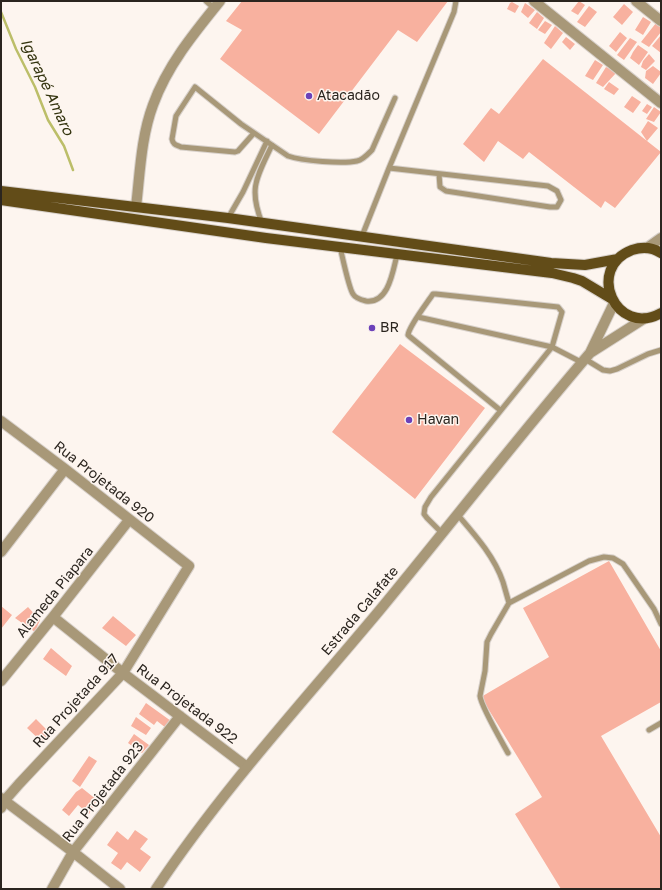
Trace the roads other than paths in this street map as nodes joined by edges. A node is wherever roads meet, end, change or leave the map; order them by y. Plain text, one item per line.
1 (206, 1) edge
2 (456, 1) edge
3 (534, 1) edge
4 (636, 1) edge
5 (217, 4) edge
6 (661, 21) edge
7 (395, 98) dead end
8 (661, 103) edge
9 (254, 133) junction
10 (270, 143) junction
11 (389, 168) junction
12 (439, 174) junction
13 (1, 191) edge
14 (1, 200) edge
15 (136, 207) junction
16 (228, 218) junction
17 (262, 223) junction
18 (362, 236) junction
19 (661, 238) edge
20 (340, 247) junction
21 (647, 248) junction
22 (661, 252) edge
23 (397, 255) junction
24 (618, 259) junction
25 (613, 301) junction
26 (656, 316) edge
27 (418, 317) junction
28 (552, 348) junction
29 (661, 350) edge
30 (585, 358) junction
31 (500, 410) junction
32 (1, 421) edge
33 (65, 469) junction
34 (457, 514) junction
35 (129, 520) junction
36 (442, 532) junction
37 (1, 552) edge
38 (189, 566) joint
39 (509, 603) junction
40 (53, 617) junction
41 (661, 624) edge
42 (123, 673) junction
43 (1, 681) edge
44 (180, 716) junction
45 (661, 723) edge
46 (649, 730) dead end
47 (508, 753) dead end
48 (247, 768) junction
49 (2, 802) edge
50 (73, 852) junction
51 (52, 889) edge
52 (120, 889) edge
53 (156, 889) edge

1 - 5 lane
2 - 11 lane
3 - 8 street
4 - 6 street
5 - 15 street
7 - 10 lane
9 - 9 lane
9 - 10 lane
10 - 16 lane
10 - 17 lane
11 - 12 lane
11 - 18 lane
12 - 12 lane
13 - 15 main road
14 - 20 main road
15 - 16 main road
16 - 17 main road
17 - 18 main road
18 - 24 main road
19 - 21 street
20 - 23 main road
20 - 23 lane
21 - 22 main road
21 - 24 main road
23 - 25 main road
24 - 25 main road
25 - 26 main road
25 - 30 street, Estrada Calafate
26 - 30 street, Estrada Calafate
27 - 28 lane
27 - 28 lane
27 - 31 lane
28 - 30 lane
28 - 31 lane
29 - 30 lane
30 - 34 street, Estrada Calafate
31 - 36 lane
32 - 33 street, Rua Projetada 920
33 - 35 street, Rua Projetada 920
33 - 37 street
34 - 36 street, Estrada Calafate
34 - 39 lane
35 - 38 street, Rua Projetada 920
35 - 40 street, Alameda Piapara
36 - 48 street, Estrada Calafate
38 - 42 street, Rua Projetada 917
39 - 41 lane
39 - 47 lane
40 - 42 street, Rua Projetada 922
40 - 43 street, Alameda Piapara
42 - 44 street, Rua Projetada 922
42 - 49 street, Rua Projetada 917
44 - 48 street, Rua Projetada 922
44 - 50 street, Rua Projetada 923
45 - 46 lane
48 - 53 street, Estrada Calafate
49 - 50 street
50 - 51 street, Rua Projetada 923
50 - 52 street

